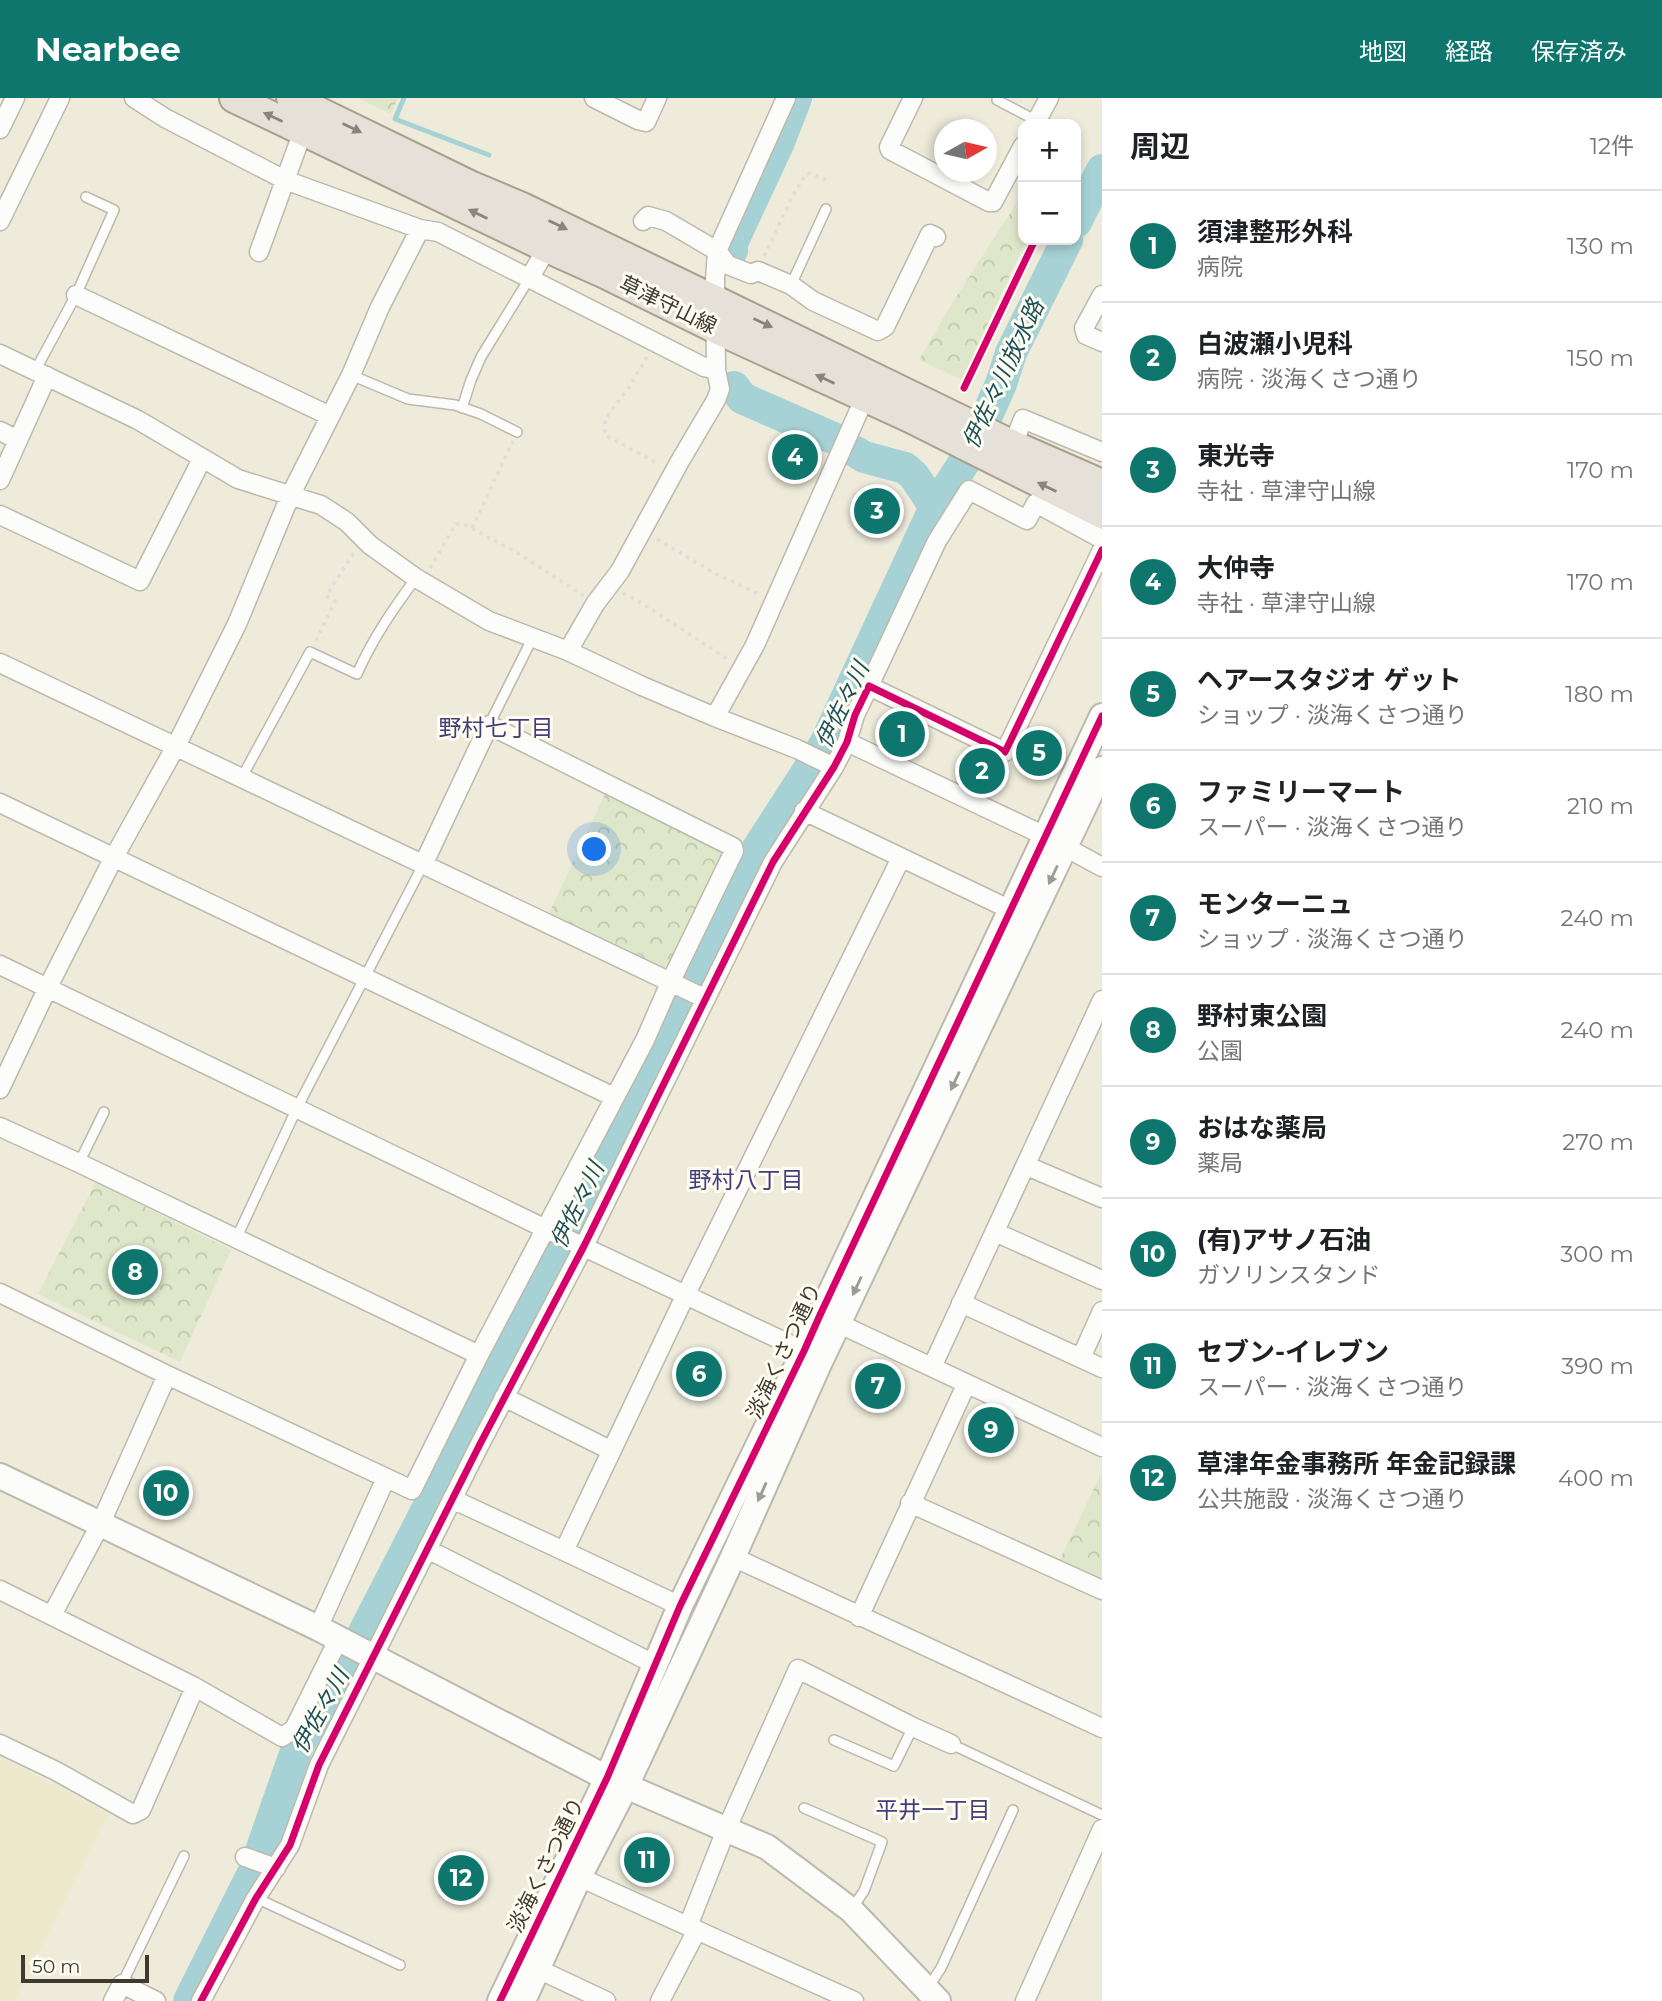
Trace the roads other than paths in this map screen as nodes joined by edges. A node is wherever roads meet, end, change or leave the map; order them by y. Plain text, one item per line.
1 (15, 98) edge
2 (60, 98) edge
3 (134, 98) edge
4 (234, 98) edge
5 (291, 98) edge
6 (594, 98) edge
7 (657, 98) edge
8 (786, 98) edge
9 (913, 98) edge
10 (1049, 98) edge
11 (997, 100) dead end
12 (1031, 119) edge
13 (1038, 119) edge
14 (0, 129) edge
15 (303, 131) junction
16 (1018, 160) edge
17 (285, 180) junction
18 (86, 197) dead end
19 (826, 209) dead end
20 (0, 221) edge
21 (643, 221) dead end
22 (420, 229) junction
23 (936, 237) dead end
24 (547, 248) junction
25 (717, 251) junction
26 (258, 252) dead end
27 (529, 279) junction
28 (791, 285) junction
29 (76, 295) junction
30 (1102, 295) edge
31 (715, 300) junction
32 (716, 329) junction
33 (1102, 342) edge
34 (0, 354) edge
35 (716, 370) junction
36 (41, 374) junction
37 (351, 374) junction
38 (865, 397) junction
39 (462, 408) junction
40 (913, 408) junction
41 (330, 416) junction
42 (0, 431) edge
43 (517, 432) road end
44 (18, 440) junction
45 (1002, 448) junction
46 (1102, 452) edge
47 (202, 460) junction
48 (0, 480) edge
49 (1102, 484) edge
50 (290, 496) junction
51 (1102, 514) edge
52 (0, 515) edge
53 (1102, 539) edge
54 (1102, 550) edge
55 (419, 580) junction
56 (533, 637) junction
57 (569, 651) junction
58 (0, 663) edge
59 (869, 686) junction
60 (1102, 716) edge
61 (715, 717) junction
62 (489, 725) junction
63 (847, 742) junction
64 (176, 746) junction
65 (834, 767) junction
66 (1102, 769) edge
67 (243, 778) junction
68 (0, 803) edge
69 (804, 811) junction
70 (1055, 842) junction
71 (901, 858) junction
72 (113, 859) junction
73 (424, 863) junction
74 (1102, 867) edge
75 (1010, 910) junction
76 (0, 965) edge
77 (364, 978) junction
78 (673, 984) junction
79 (48, 987) junction
80 (706, 999) junction
81 (1101, 1003) edge
82 (0, 1089) edge
83 (614, 1097) junction
84 (297, 1108) junction
85 (104, 1112) dead end
86 (0, 1128) edge
87 (79, 1163) junction
88 (1027, 1166) junction
89 (1102, 1198) edge
90 (546, 1229) junction
91 (995, 1232) junction
92 (236, 1239) junction
93 (584, 1246) junction
94 (1102, 1280) edge
95 (0, 1293) edge
96 (686, 1294) junction
97 (961, 1303) junction
98 (1102, 1311) edge
99 (829, 1319) junction
100 (804, 1351) junction
101 (479, 1355) junction
102 (1081, 1358) junction
103 (932, 1367) junction
104 (1102, 1367) edge
105 (167, 1375) junction
106 (966, 1385) junction
107 (504, 1398) junction
108 (1102, 1447) edge
109 (610, 1450) junction
110 (0, 1476) edge
111 (386, 1478) junction
112 (453, 1499) junction
113 (910, 1503) junction
114 (100, 1525) junction
115 (427, 1549) junction
116 (564, 1551) junction
117 (733, 1557) junction
118 (0, 1590) edge
119 (1102, 1590) edge
120 (680, 1606) junction
121 (52, 1615) junction
122 (859, 1617) junction
123 (329, 1633) junction
124 (374, 1656) junction
125 (656, 1665) junction
126 (195, 1687) junction
127 (913, 1727) junction
128 (1102, 1728) edge
129 (834, 1740) dead end
130 (0, 1744) edge
131 (951, 1744) joint
132 (617, 1782) junction
133 (804, 1808) dead end
134 (1013, 1810) dead end
135 (1102, 1815) edge
136 (1102, 1829) edge
137 (726, 1830) junction
138 (184, 1856) dead end
139 (244, 1857) dead end
140 (276, 1868) junction
141 (579, 1877) junction
142 (256, 1898) junction
143 (851, 1910) junction
144 (692, 1928) junction
145 (400, 1965) dead end
146 (537, 1969) junction
147 (122, 1983) junction
148 (933, 1995) edge
149 (113, 2001) edge
150 (156, 2001) edge
151 (201, 2001) edge
152 (500, 2001) edge
153 (523, 2001) edge
154 (606, 2001) edge
155 (660, 2001) edge
156 (854, 2001) edge
157 (1025, 2001) edge

1 - 14 street
2 - 20 street
3 - 17 street
15 -> 4 main road, 草津守山線
5 -> 31 main road, 草津守山線
6 - 7 street
8 - 25 street
9 - 16 street
10 - 13 street
11 - 12 lane
15 - 17 street
24 -> 15 main road, 草津守山線
17 - 22 street
17 - 26 street
18 - 29 lane
19 - 28 lane
21 - 25 street
22 - 27 street
22 - 37 street
23 - 28 street
24 - 27 street
24 - 32 main road, 草津守山線
25 - 28 street
25 - 31 street
27 - 35 street
27 - 39 lane
29 - 36 lane
29 - 41 street
30 - 33 street
31 - 32 street
31 -> 40 main road, 草津守山線
32 - 35 street
38 -> 32 main road, 草津守山線
34 - 36 street
35 - 57 street
36 - 44 street
36 - 47 street
37 - 39 lane
37 - 41 street
38 - 40 main road, 草津守山線
38 - 61 street
39 - 43 lane
40 - 45 main road, 草津守山線
41 - 50 street
42 - 44 street
44 - 48 street
45 - 46 street
45 - 49 main road, 草津守山線
51 -> 45 main road, 草津守山線
47 - 50 street
47 - 52 street
50 - 55 street
50 - 64 street
53 - 59 street
54 - 59 street
55 - 56 street
55 - 67 lane
56 - 57 street
56 - 62 lane
57 - 61 street
58 - 64 street
59 - 63 street
60 - 70 street, 淡海くさつ通り
61 - 65 street
62 - 73 street
62 - 78 street
63 - 65 street
63 - 70 street
64 - 67 street
64 - 72 street
65 - 69 street
66 - 70 street, 淡海くさつ通り
67 - 73 street
68 - 72 street
69 - 71 street
69 - 80 street
70 - 74 street
70 - 75 street, 淡海くさつ通り
70 -> 99 street, 淡海くさつ通り
71 - 75 street
71 - 96 street
72 - 77 street
72 - 79 street
73 - 77 lane
73 - 78 street
75 - 99 street, 淡海くさつ通り
76 - 79 street
77 - 83 street
77 - 84 lane
78 - 80 street
78 - 83 street
79 - 82 street
79 - 84 street
80 - 93 street
81 - 88 street
83 - 90 street
84 - 90 street
84 - 92 lane
85 - 87 lane
86 - 87 street
87 - 92 street
88 - 89 street
88 - 91 street
90 - 93 street
90 - 101 street
91 - 94 street
91 - 97 street
92 - 101 street
93 - 96 street
93 - 107 street
95 - 105 street
96 - 100 street
96 - 109 street
97 - 102 street
97 - 103 street
98 - 102 street
99 - 100 street, 淡海くさつ通り
99 - 103 street
99 -> 117 street, 淡海くさつ通り
100 - 120 street, 淡海くさつ通り
101 - 111 street
102 - 104 street
103 - 106 street
105 - 111 street
105 - 114 street
106 - 108 street
106 - 113 street
107 - 109 street
107 - 112 street
109 - 116 street
110 - 114 street
111 - 123 street
112 - 115 street
112 - 116 street
113 - 119 street
113 - 122 street
114 - 121 street
114 - 123 street
115 - 124 street
115 - 125 street
116 - 120 street
117 - 122 street
117 - 132 street, 淡海くさつ通り
118 - 121 street
120 - 125 street, 淡海くさつ通り
121 - 126 street
122 - 128 street
123 - 124 street
123 - 126 street
124 - 132 street
124 - 140 street
125 - 132 street, 淡海くさつ通り
126 - 130 street
127 - 129 lane
127 - 131 street
127 - 137 street
131 - 135 lane
132 - 137 street
132 - 141 street, 淡海くさつ通り
132 - 152 street, 淡海くさつ通り
133 - 143 lane
134 - 148 lane
136 - 157 street
137 - 143 street
137 - 144 street
138 - 147 lane
139 - 140 street
140 - 142 street
141 - 144 street
141 - 146 street, 淡海くさつ通り
142 - 145 lane
142 - 151 street
143 - 148 street
144 - 155 street
144 - 156 street
146 - 153 street, 淡海くさつ通り
146 - 154 street
147 - 149 street
147 - 150 street

